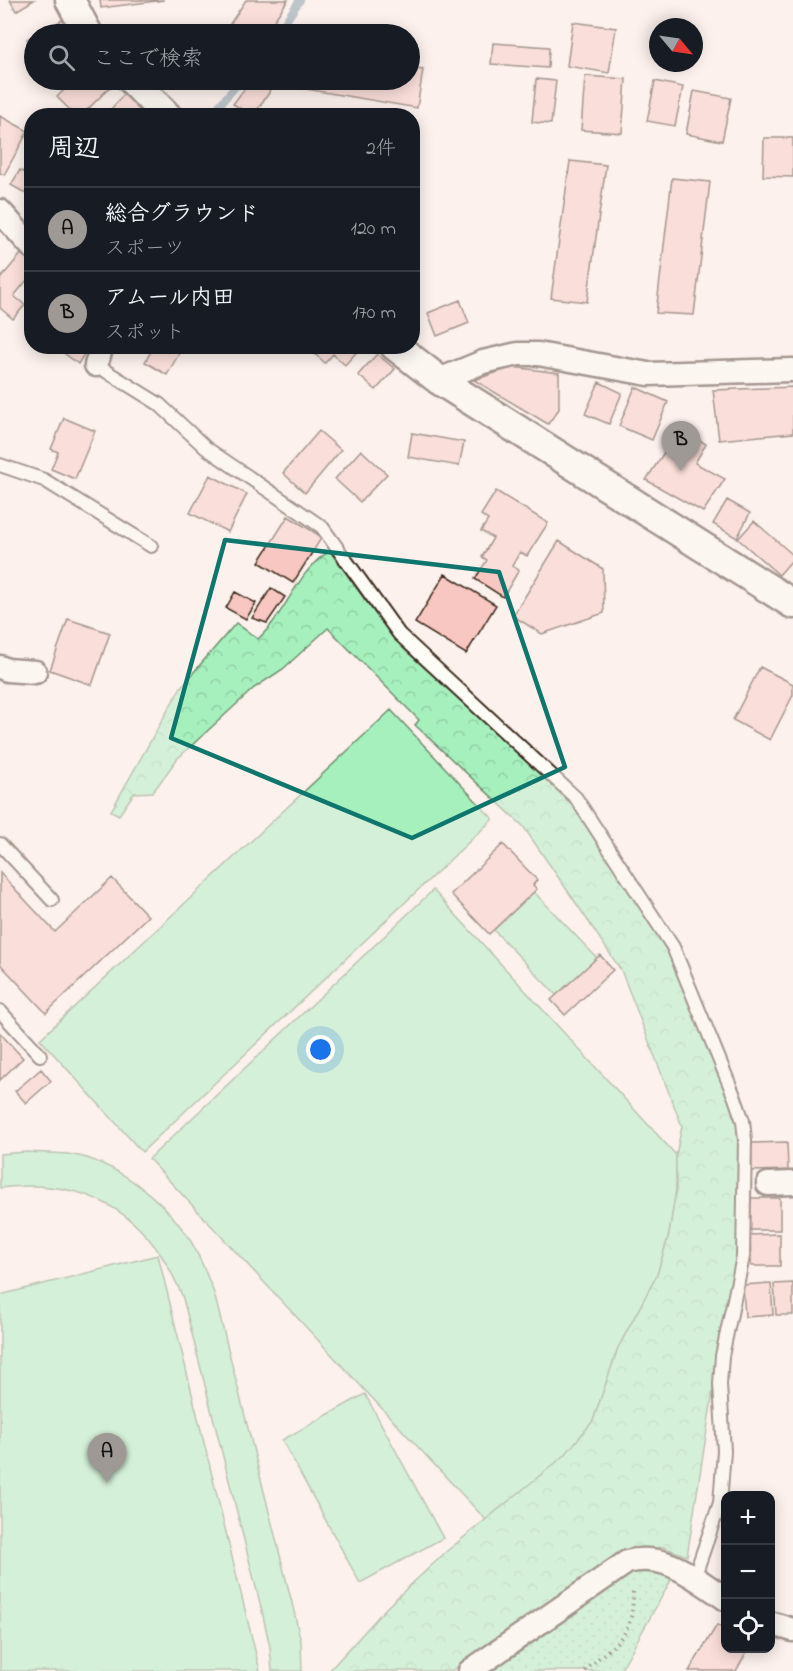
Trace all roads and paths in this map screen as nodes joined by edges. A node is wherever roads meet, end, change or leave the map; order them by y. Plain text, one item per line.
1 (70, 0) edge
2 (83, 24) edge
3 (142, 90) edge
4 (159, 108) edge
5 (0, 211) edge
6 (24, 238) edge
7 (405, 354) edge
8 (99, 356) edge
9 (793, 370) edge
10 (439, 380) junction
11 (0, 465) edge
12 (151, 546) dead end
13 (793, 604) edge
14 (0, 667) edge
15 (35, 672) dead end
16 (0, 844) edge
17 (52, 900) dead end
18 (0, 1011) edge
19 (40, 1055) dead end
20 (793, 1183) edge
21 (768, 1184) dead end
22 (694, 1578) junction
23 (633, 1589) dead end
24 (721, 1596) edge
25 (775, 1624) edge
26 (793, 1630) edge
27 (470, 1671) edge
28 (585, 1671) edge

1 - 2 street
3 - 4 street
5 - 6 street
7 - 10 street
8 - 22 lane
9 - 10 street
10 - 13 street
11 - 12 lane
14 - 15 street
16 - 17 lane
18 - 19 lane
20 - 21 street
22 - 24 street
22 - 27 street
23 - 28 path
25 - 26 street

